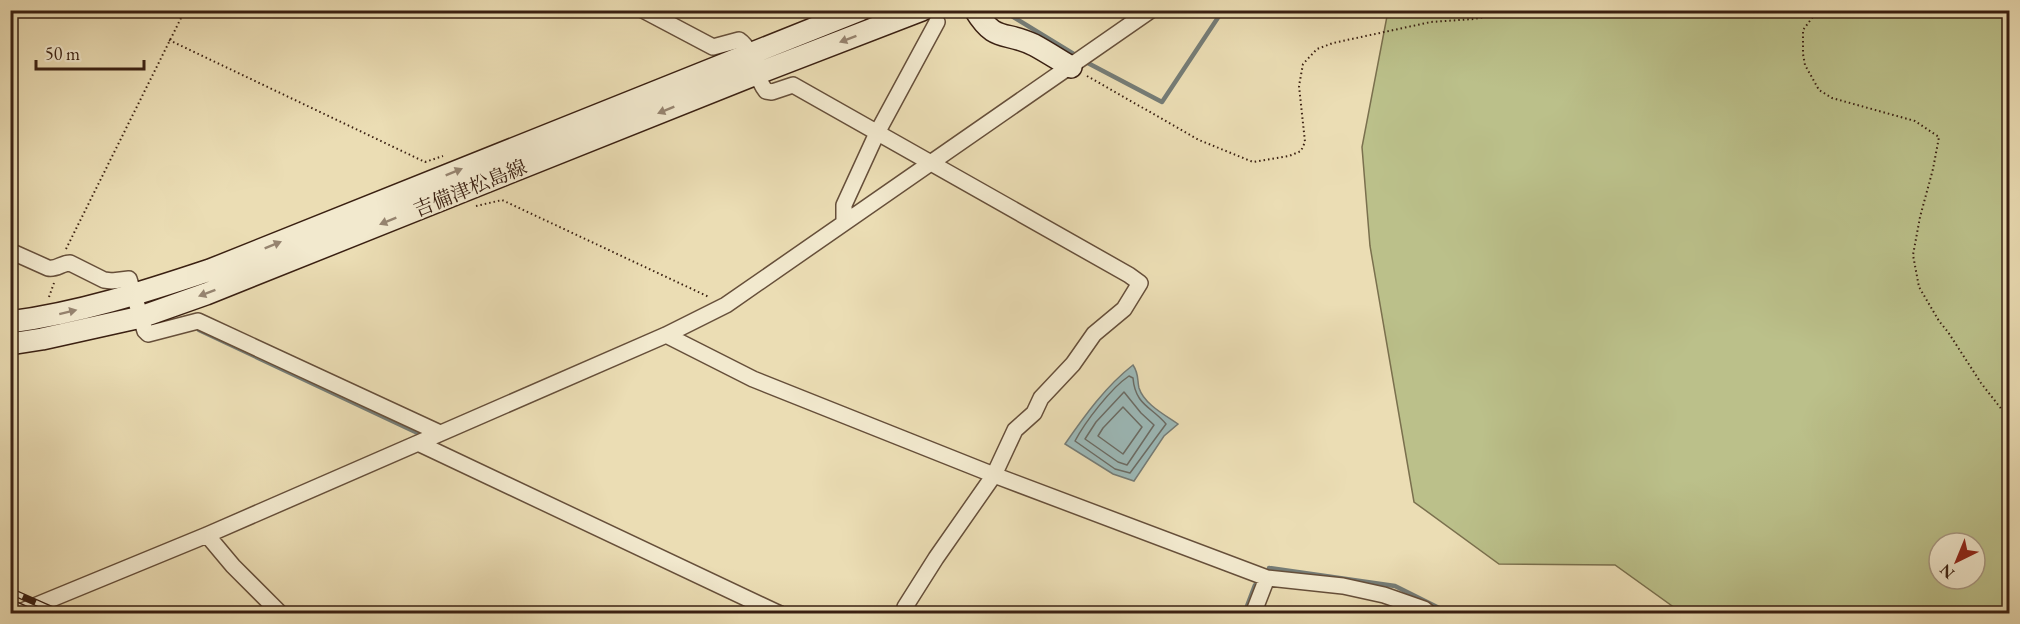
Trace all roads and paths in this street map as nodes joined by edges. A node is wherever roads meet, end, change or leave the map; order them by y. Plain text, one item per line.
1 (185, 10) edge
2 (643, 10) edge
3 (860, 10) edge
4 (975, 10) edge
5 (1151, 10) edge
6 (1523, 10) edge
7 (1818, 10) edge
8 (930, 16) edge
9 (169, 40) junction
10 (1078, 62) junction
11 (753, 64) junction
12 (877, 133) junction
13 (932, 162) junction
14 (461, 180) junction
15 (844, 222) junction
16 (10, 251) edge
17 (60, 266) junction
18 (135, 295) junction
19 (49, 297) dead end
20 (726, 305) junction
21 (141, 317) junction
22 (10, 322) edge
23 (666, 335) junction
24 (10, 344) edge
25 (2010, 420) edge
26 (428, 438) junction
27 (994, 475) junction
28 (207, 535) junction
29 (1267, 578) junction
30 (15, 614) edge
31 (281, 614) edge
32 (780, 614) edge
33 (904, 614) edge
34 (1253, 614) edge
35 (1430, 614) edge

1 - 9 path
2 - 11 street
3 - 11 main road, 吉備津松島線
4 - 10 main road
5 - 10 street
6 - 10 path
7 - 25 path
8 -> 11 main road, 吉備津松島線
8 - 12 street
9 - 14 path
9 - 17 path
10 - 13 street
11 - 12 street
11 - 14 main road, 吉備津松島線
12 - 13 street
12 - 15 street
13 - 15 street
13 - 27 street
18 -> 14 main road, 吉備津松島線
14 - 20 path
14 -> 21 main road, 吉備津松島線
15 - 20 street
16 - 17 street
17 - 18 street
17 - 19 path
18 - 21 street
22 -> 18 main road, 吉備津松島線
20 - 23 street
21 - 24 main road, 吉備津松島線
21 - 26 street
23 - 26 street
23 - 27 street
26 - 28 street
26 - 32 street
27 - 29 street
27 - 33 street
28 - 30 street
28 - 31 street
29 - 34 street
29 - 35 street

